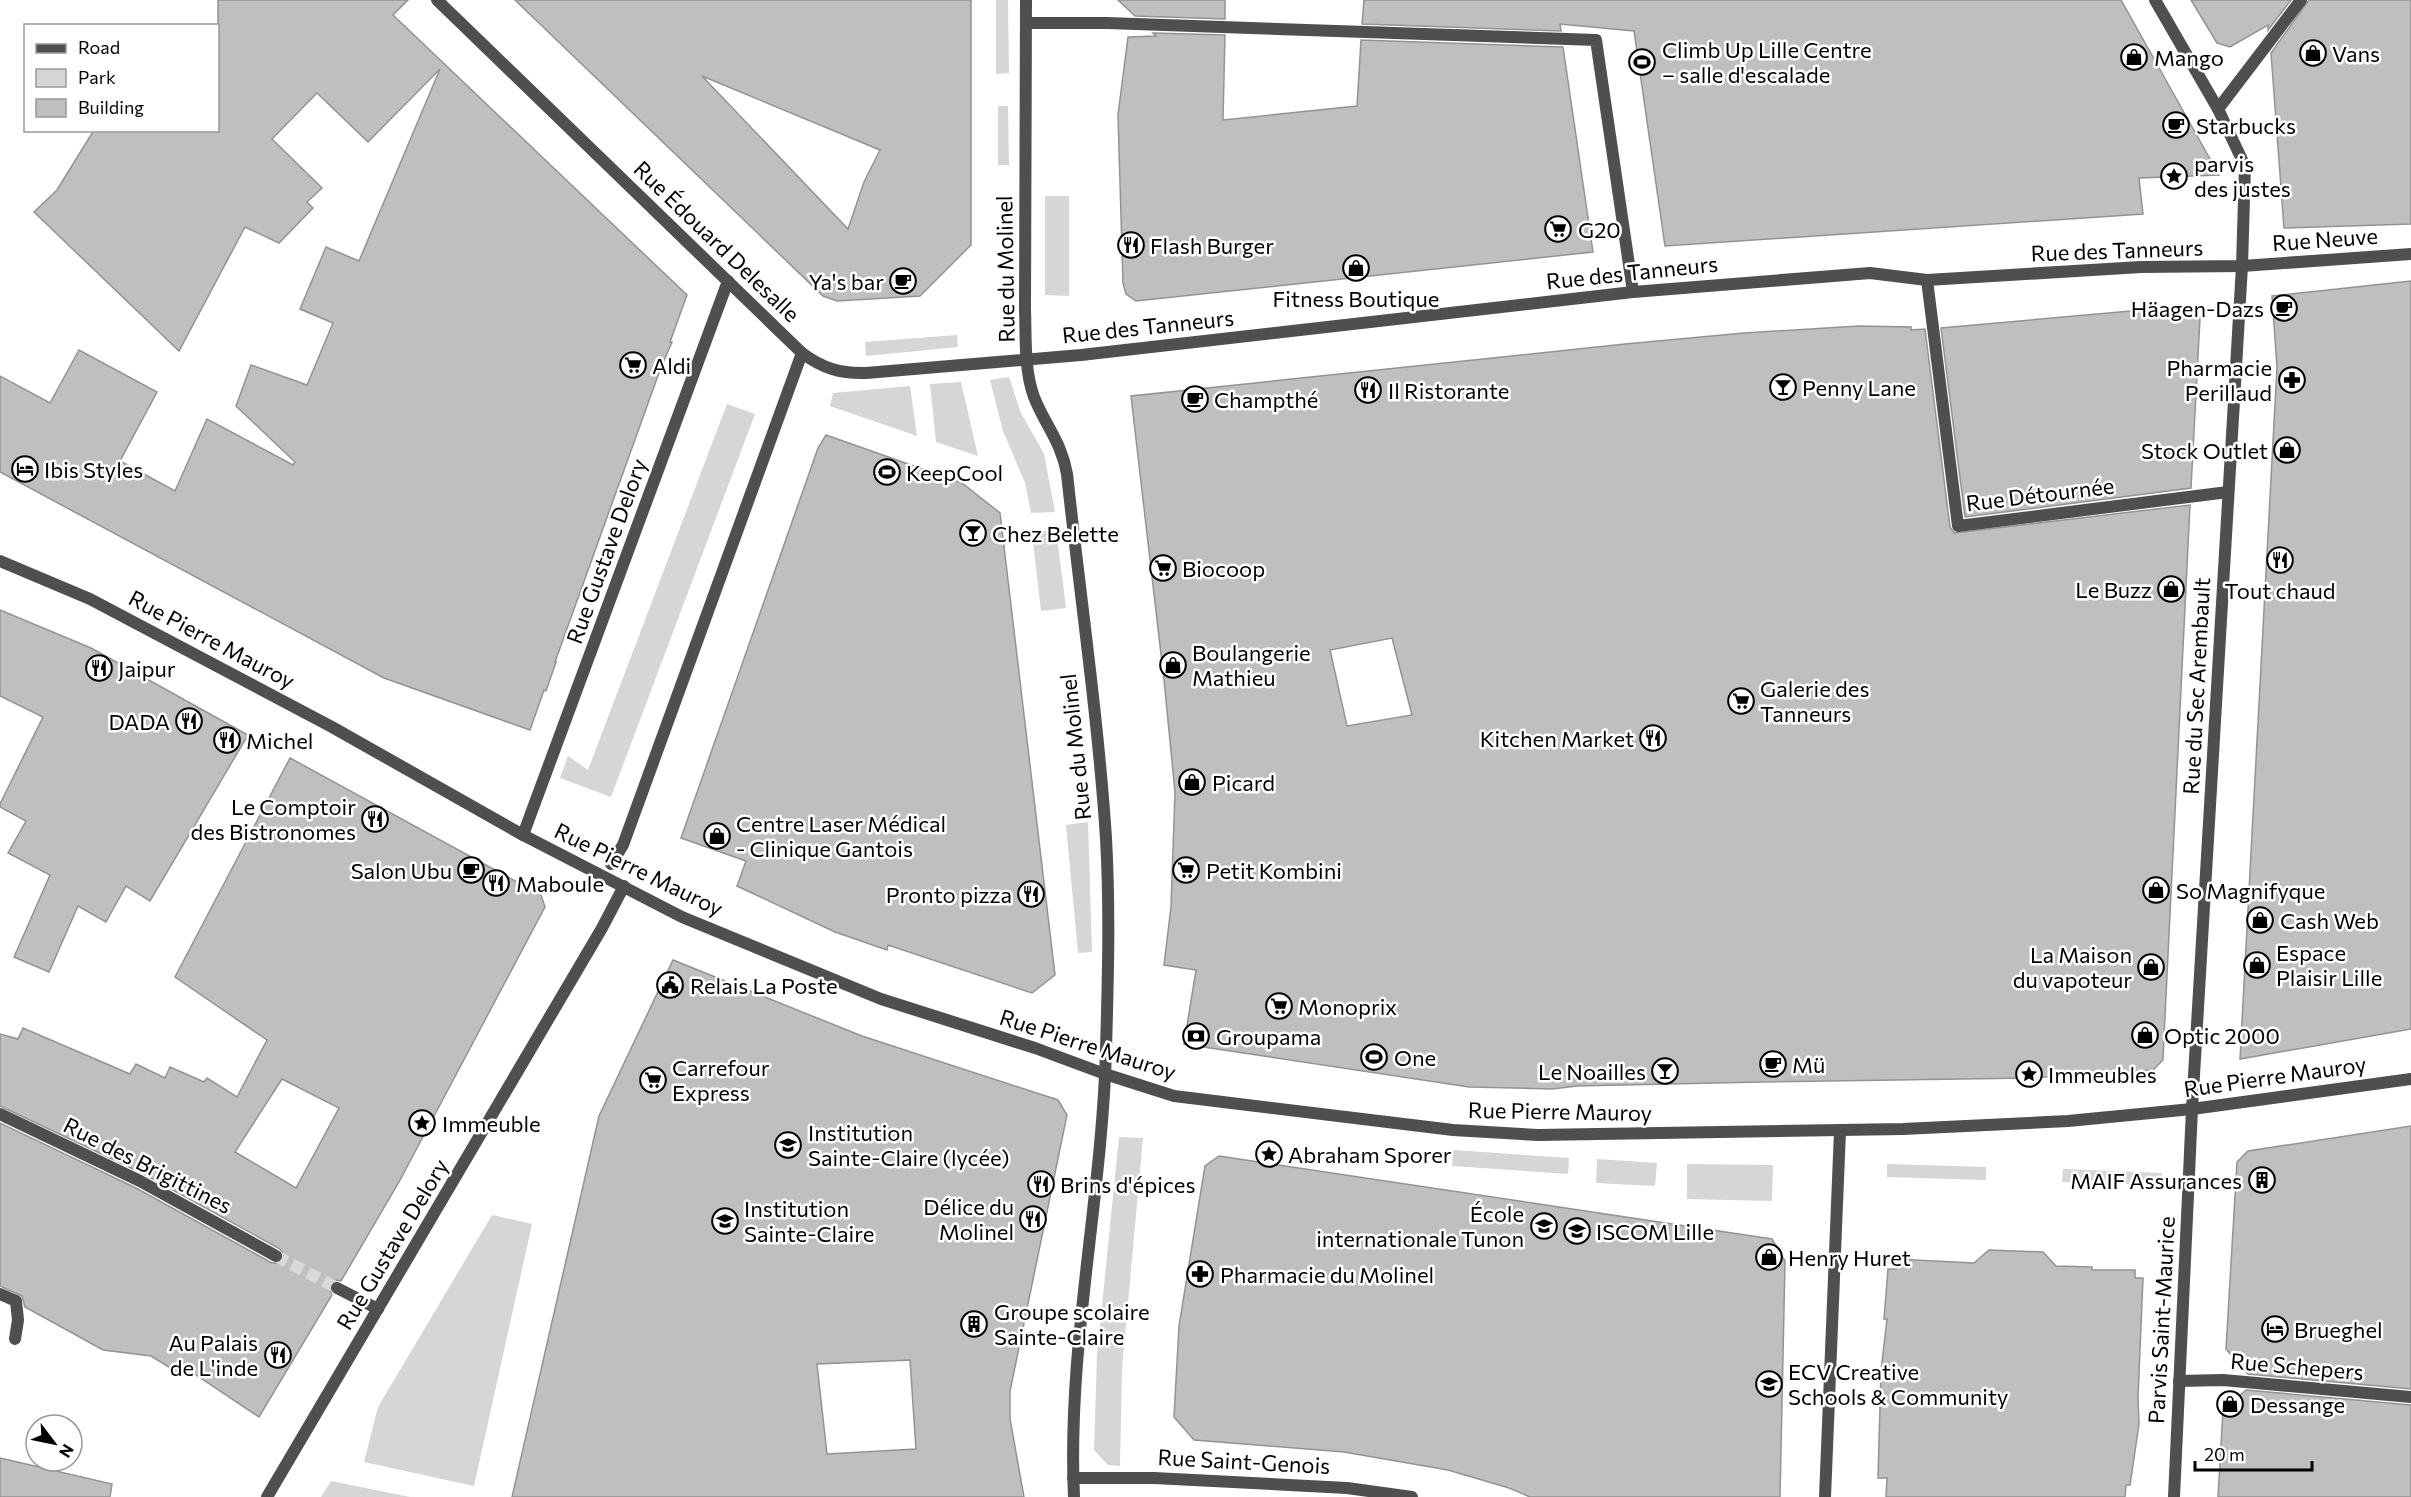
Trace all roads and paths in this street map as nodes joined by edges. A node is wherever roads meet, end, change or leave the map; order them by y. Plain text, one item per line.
1 (437, 0) edge
2 (1026, 0) edge
3 (2155, 0) edge
4 (2301, 0) edge
5 (1026, 23) junction
6 (2218, 109) junction
7 (2411, 254) edge
8 (2242, 266) junction
9 (728, 280) junction
10 (1927, 280) junction
11 (1633, 291) junction
12 (802, 352) junction
13 (1028, 360) junction
14 (2228, 492) junction
15 (0, 561) edge
16 (523, 835) junction
17 (611, 864) dead end
18 (624, 886) junction
19 (1105, 1074) junction
20 (2411, 1079) edge
21 (2192, 1108) junction
22 (0, 1114) edge
23 (1840, 1131) junction
24 (276, 1256) tunnel mouth
25 (337, 1288) tunnel mouth
26 (0, 1294) edge
27 (378, 1309) junction
28 (15, 1339) dead end
29 (2179, 1381) junction
30 (2411, 1396) edge
31 (1073, 1478) junction
32 (1347, 1492) edge
33 (267, 1497) edge
34 (1074, 1497) edge
35 (1412, 1497) edge
36 (1825, 1497) edge
37 (2174, 1497) edge

1 - 9 street, Rue Édouard Delesalle
2 - 5 street, Rue du Molinel
3 - 6 street, Rue du Sec Arembault
4 - 6 street
5 - 11 street
5 - 13 street, Rue du Molinel
6 - 8 street, Rue du Sec Arembault
7 - 8 street, Rue Neuve
8 - 10 street, Rue des Tanneurs
8 - 14 street, Rue du Sec Arembault
9 - 12 street, Rue Édouard Delesalle
9 - 16 street, Rue Gustave Delory
10 - 11 street, Rue des Tanneurs
10 - 14 street, Rue Détournée
11 - 13 street, Rue des Tanneurs
12 - 13 street, Rue Édouard Delesalle
12 - 17 street
13 - 19 street, Rue du Molinel
14 - 21 street, Rue du Sec Arembault
15 - 16 street, Rue Pierre Mauroy
16 - 18 street, Rue Pierre Mauroy
18 - 19 street, Rue Pierre Mauroy
18 - 27 street, Rue Gustave Delory
19 - 23 street, Rue Pierre Mauroy
19 - 31 street, Rue du Molinel
20 - 21 street, Rue Pierre Mauroy
21 - 23 street, Rue Pierre Mauroy
21 - 29 street, Parvis Saint-Maurice
22 - 24 street, Rue des Brigittines
23 - 36 street
25 - 27 street
26 - 28 street
27 - 33 street, Rue Gustave Delory
29 - 30 street, Rue Schepers
29 - 37 street, Parvis Saint-Maurice
31 - 32 street, Rue Saint-Genois
31 - 34 street, Rue du Molinel
32 - 35 street, Rue Saint-Genois

